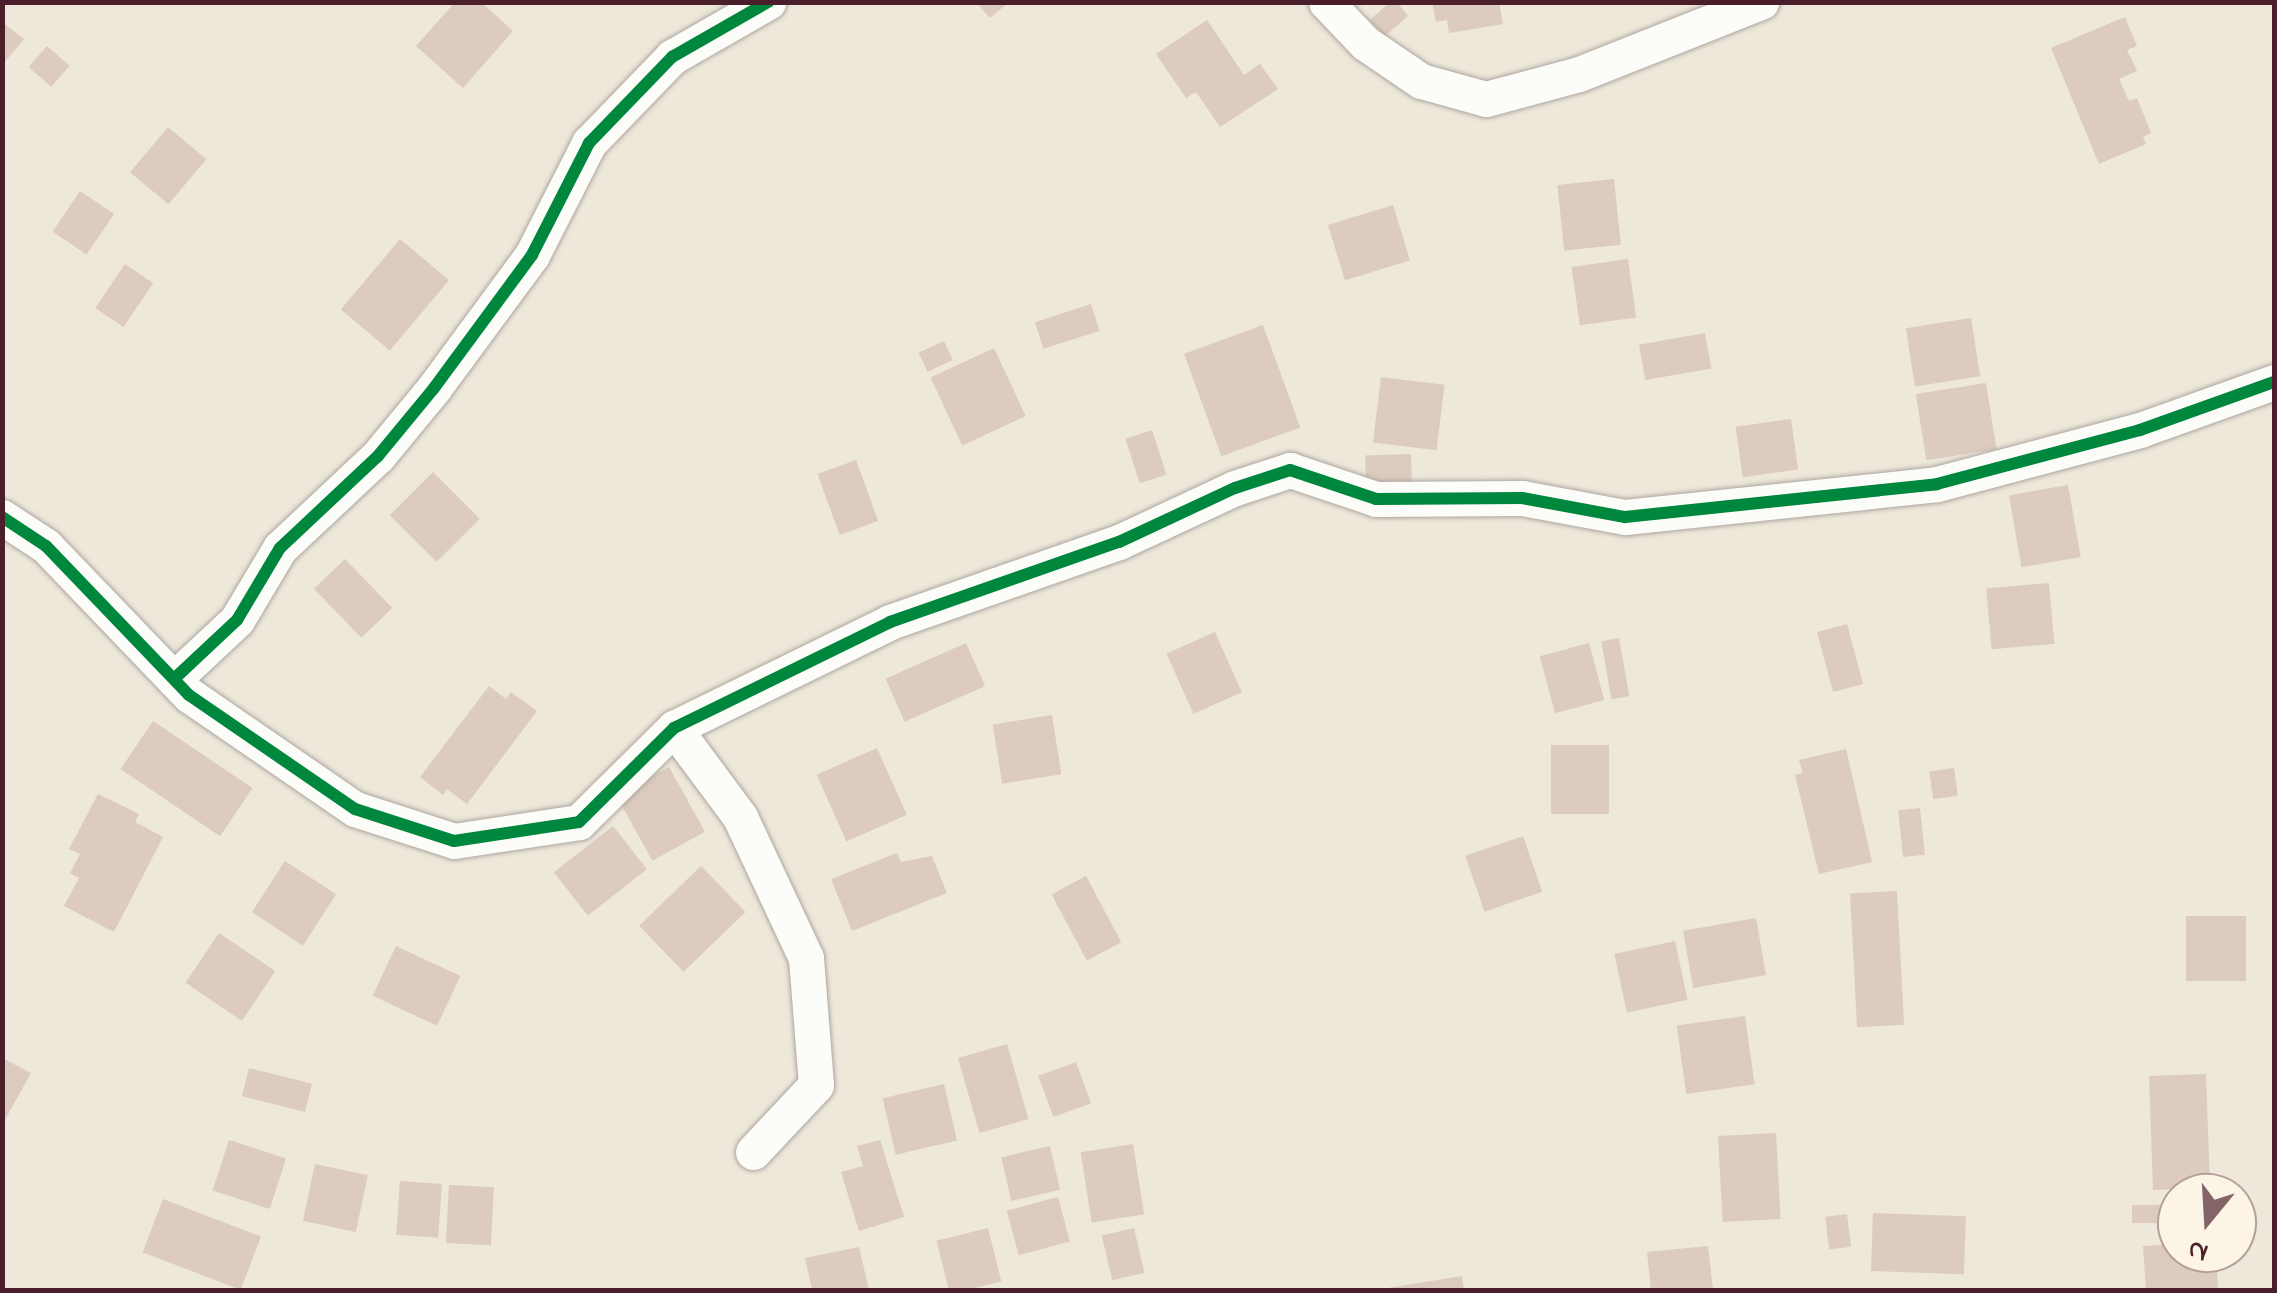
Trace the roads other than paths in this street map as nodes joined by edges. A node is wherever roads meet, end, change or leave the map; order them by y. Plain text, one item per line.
1 (768, 2) edge
2 (1326, 2) edge
3 (1761, 2) edge
4 (2274, 382) edge
5 (7, 534) edge
6 (174, 679) junction
7 (674, 728) junction
8 (753, 1152) dead end

1 - 6 street
2 - 3 street
4 - 7 street
5 - 6 street
6 - 7 street
7 - 8 street

